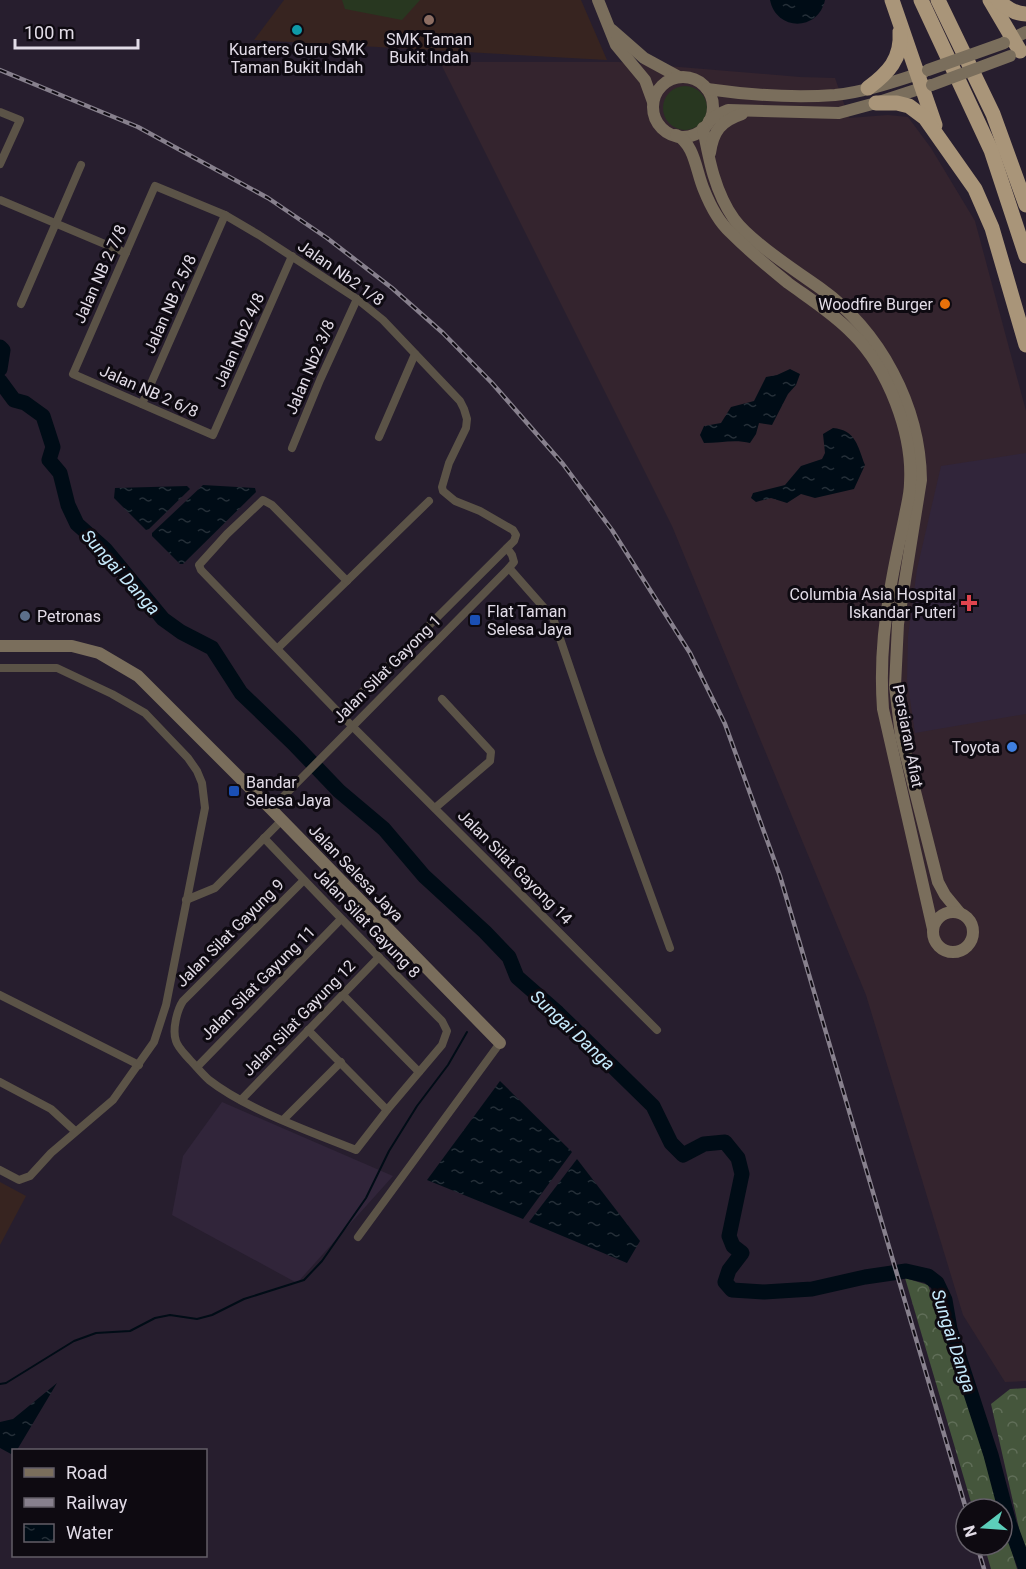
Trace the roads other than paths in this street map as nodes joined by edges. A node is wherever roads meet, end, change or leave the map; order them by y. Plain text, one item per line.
1 (598, 0) edge
2 (892, 0) edge
3 (921, 0) edge
4 (939, 0) edge
5 (990, 0) edge
6 (998, 0) edge
7 (1026, 14) edge
8 (899, 17) junction
9 (611, 30) junction
10 (1017, 45) edge
11 (679, 77) junction
12 (924, 79) junction
13 (868, 88) junction
14 (707, 89) junction
15 (654, 102) junction
16 (876, 103) junction
17 (756, 110) junction
18 (0, 112) edge
19 (706, 125) junction
20 (675, 135) junction
21 (946, 146) junction
22 (709, 160) junction
23 (0, 164) edge
24 (81, 165) dead end
25 (155, 186) joint
26 (0, 200) edge
27 (1026, 205) edge
28 (225, 215) junction
29 (725, 216) junction
30 (56, 223) junction
31 (126, 253) junction
32 (1026, 255) edge
33 (292, 256) junction
34 (357, 299) junction
35 (21, 304) dead end
36 (1026, 345) edge
37 (414, 354) junction
38 (73, 374) joint
39 (142, 404) junction
40 (213, 435) joint
41 (379, 437) dead end
42 (292, 448) dead end
43 (429, 501) dead end
44 (507, 548) junction
45 (509, 568) junction
46 (900, 575) junction
47 (347, 581) junction
48 (890, 589) junction
49 (903, 592) junction
50 (0, 646) edge
51 (278, 648) junction
52 (0, 668) edge
53 (442, 699) dead end
54 (340, 714) junction
55 (351, 726) junction
56 (271, 808) junction
57 (435, 808) junction
58 (282, 820) junction
59 (264, 838) junction
60 (304, 879) junction
61 (186, 900) junction
62 (959, 912) junction
63 (341, 920) junction
64 (933, 928) junction
65 (670, 948) dead end
66 (379, 957) junction
67 (343, 994) junction
68 (0, 995) edge
69 (308, 1030) junction
70 (657, 1030) dead end
71 (500, 1043) joint
72 (340, 1062) junction
73 (140, 1065) junction
74 (196, 1067) junction
75 (419, 1072) junction
76 (0, 1082) edge
77 (241, 1100) junction
78 (387, 1110) junction
79 (283, 1120) junction
80 (75, 1131) junction
81 (0, 1170) edge
82 (358, 1237) dead end

1 - 9 street
2 - 8 highway
3 - 32 highway
4 - 27 highway
5 - 10 highway
6 - 7 highway
8 - 12 highway
8 - 13 highway
9 - 11 street
9 - 15 street
10 - 12 street, bridge
11 - 14 street
11 - 15 street
12 - 13 street
12 - 16 street
12 - 21 highway
13 - 14 street
14 - 19 street
15 - 20 street
16 - 17 street
16 - 21 highway
17 - 19 street
17 - 22 street
18 - 23 street
19 - 20 street
19 - 22 street, Persiaran Afiat
20 - 29 street, Persiaran Afiat
21 - 36 highway
22 - 29 street, Persiaran Afiat
24 - 30 street
25 - 28 street, Jalan Nb2 1/8
25 - 31 street, Jalan NB 2 7/8
26 - 30 street
28 - 33 street, Jalan Nb2 1/8
28 - 39 street, Jalan NB 2 5/8
29 - 46 street, Persiaran Afiat
30 - 31 street
30 - 35 street
31 - 38 street, Jalan NB 2 7/8
33 - 34 street, Jalan Nb2 1/8
33 - 40 street, Jalan Nb2 4/8
34 - 37 street, Jalan Nb2 1/8
34 - 42 street, Jalan Nb2 3/8
37 - 41 street
37 - 44 street, Jalan Nb2 1/8
38 - 39 street, Jalan NB 2 6/8
39 - 40 street, Jalan NB 2 6/8
43 - 47 street
44 - 45 street
44 - 54 street
45 - 55 street, Jalan Silat Gayong 1
45 - 65 street
46 - 48 street, Persiaran Afiat
46 - 49 street, Persiaran Afiat
47 - 51 street
47 - 51 street, Jalan Silat Gayong 14
48 - 49 street
48 - 64 street, Persiaran Afiat
49 - 62 street, Persiaran Afiat
50 - 56 street, Jalan Selesa Jaya
51 - 54 street, Jalan Silat Gayong 14
52 - 61 street
53 - 57 street
54 - 55 street, Jalan Silat Gayong 14
55 - 56 street, Jalan Silat Gayong 1
55 - 57 street, Jalan Silat Gayong 14
56 - 58 street, Jalan Selesa Jaya
57 - 70 street, Jalan Silat Gayong 14
58 - 59 street
58 - 71 street, Jalan Selesa Jaya
59 - 60 street, Jalan Silat Gayung 8
59 - 61 street
60 - 63 street, Jalan Silat Gayung 8
60 - 74 street, Jalan Silat Gayung 9
61 - 73 street
62 - 64 street
62 - 64 street, Persiaran Afiat
63 - 66 street, Jalan Silat Gayung 8
63 - 74 street, Jalan Silat Gayung 11
66 - 67 street, Jalan Silat Gayung 12
66 - 75 street, Jalan Silat Gayung 8
67 - 69 street, Jalan Silat Gayung 12
67 - 75 street
68 - 73 street
69 - 72 street
69 - 77 street, Jalan Silat Gayung 12
71 - 82 street
72 - 78 street
72 - 79 street
73 - 80 street
74 - 77 street
75 - 78 street
76 - 80 street
77 - 79 street
78 - 79 street
80 - 81 street

